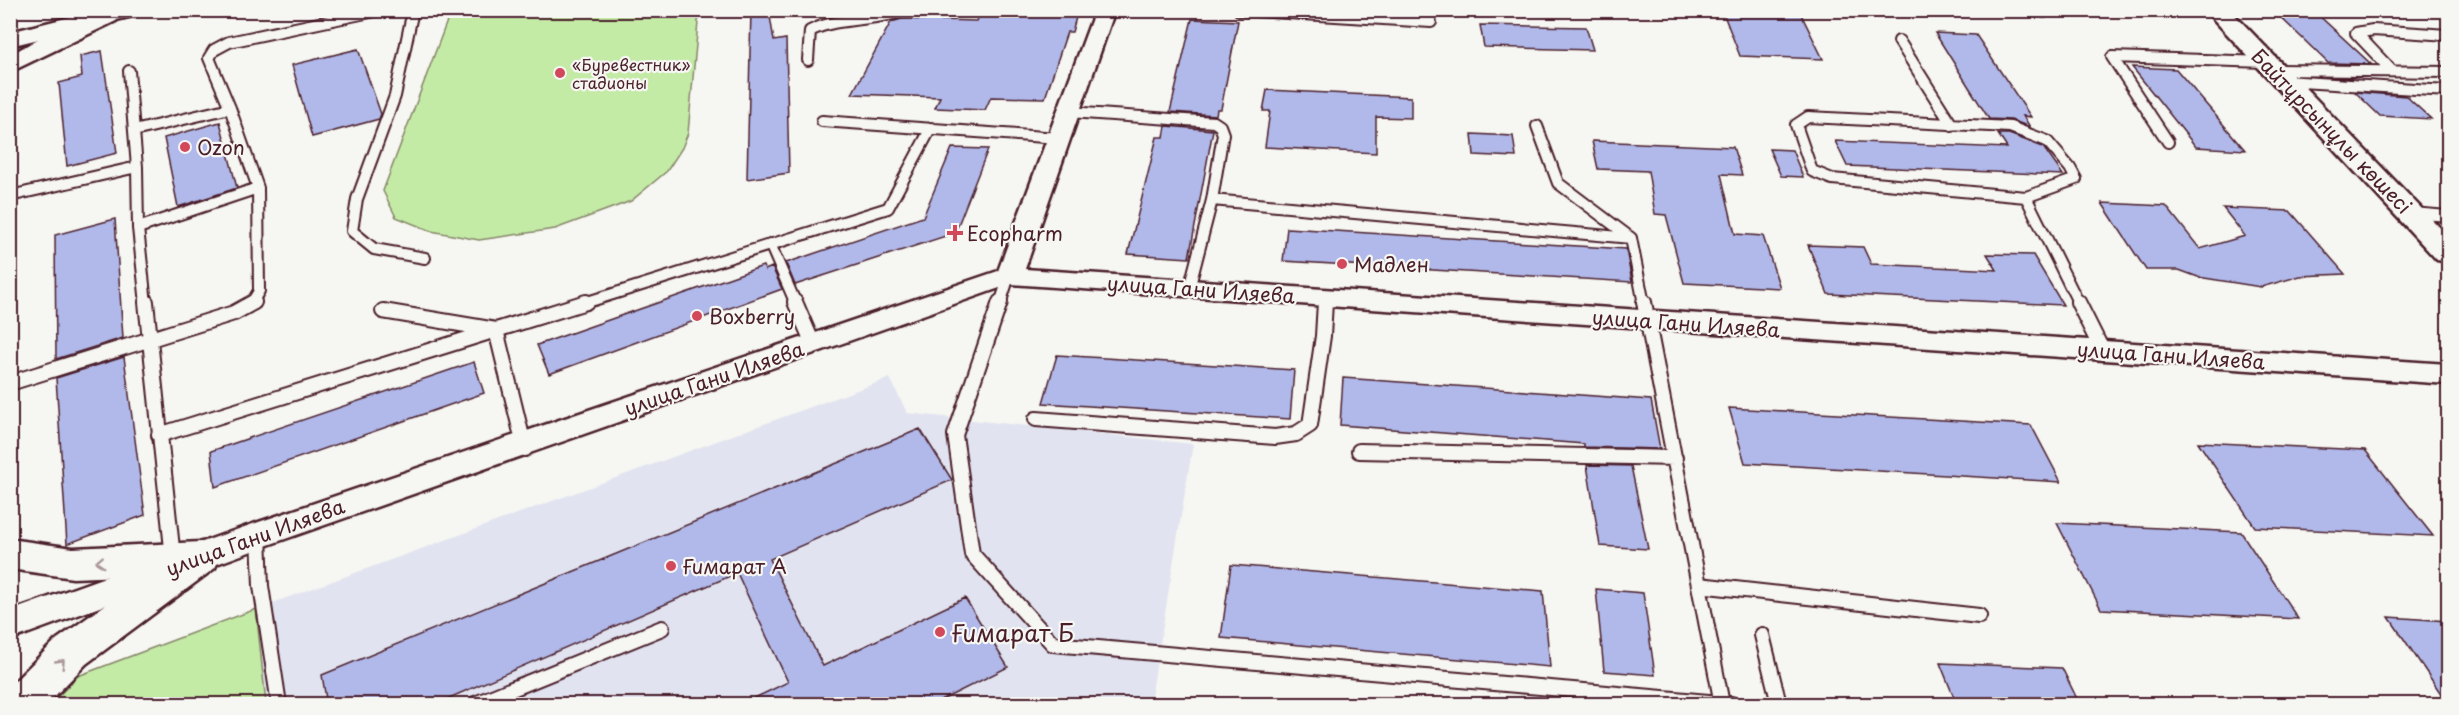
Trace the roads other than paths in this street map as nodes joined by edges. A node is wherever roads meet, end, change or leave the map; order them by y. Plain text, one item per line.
1 (380, 10) edge
2 (413, 10) edge
3 (906, 10) edge
4 (1105, 10) edge
5 (1239, 10) edge
6 (2216, 10) edge
7 (119, 13) edge
8 (1431, 22) dead end
9 (2448, 35) edge
10 (10, 39) edge
11 (1899, 41) dead end
12 (808, 60) dead end
13 (10, 65) edge
14 (129, 71) dead end
15 (2275, 71) junction
16 (2392, 71) junction
17 (2448, 72) edge
18 (2448, 91) edge
19 (230, 108) junction
20 (1069, 112) junction
21 (822, 121) dead end
22 (1952, 125) junction
23 (1537, 126) dead end
24 (931, 128) junction
25 (134, 130) junction
26 (1059, 138) junction
27 (2168, 142) dead end
28 (137, 167) junction
29 (258, 188) junction
30 (10, 196) edge
31 (2026, 196) junction
32 (1212, 201) junction
33 (2411, 213) junction
34 (2448, 216) edge
35 (138, 228) junction
36 (1631, 238) junction
37 (770, 244) junction
38 (2448, 253) edge
39 (424, 258) dead end
40 (1009, 276) junction
41 (1189, 288) junction
42 (1325, 298) junction
43 (382, 311) dead end
44 (1648, 321) junction
45 (496, 330) junction
46 (150, 339) junction
47 (813, 344) junction
48 (2102, 350) junction
49 (2448, 374) edge
50 (10, 383) edge
51 (1036, 419) dead end
52 (159, 435) junction
53 (525, 447) junction
54 (1359, 452) dead end
55 (1675, 458) junction
56 (259, 535) junction
57 (10, 554) edge
58 (187, 558) junction
59 (1699, 585) junction
60 (1979, 616) dead end
61 (10, 626) edge
62 (662, 628) dead end
63 (1762, 636) dead end
64 (1723, 704) edge
65 (20, 705) edge
66 (279, 705) edge
67 (475, 705) edge
68 (1779, 705) edge

1 - 19 lane
2 - 39 lane
3 - 12 lane
4 - 20 street
5 - 8 lane
6 - 15 main road, Байтұрсынұлы көшесі
7 - 10 main road
7 - 13 main road
9 - 16 lane
11 - 22 lane
14 - 25 lane
15 - 16 lane
15 - 18 lane
15 - 27 lane
15 - 33 main road, Байтұрсынұлы көшесі
16 - 17 lane
19 - 25 lane
19 - 29 lane
20 - 26 street
20 - 32 lane
21 - 24 lane
22 - 31 lane
22 - 31 lane
23 - 36 lane
24 - 26 lane
24 - 37 lane
25 - 28 lane
26 - 40 street
28 - 30 lane
28 - 35 lane
29 - 35 lane
29 - 46 lane
31 - 48 lane
32 - 36 lane
32 - 41 lane
33 - 34 lane
33 - 38 main road, Байтұрсынұлы көшесі
35 - 46 lane
36 - 44 lane
37 - 45 lane
37 - 47 lane
40 - 41 street, улица Гани Иляева
40 - 47 street, улица Гани Иляева
40 - 64 lane
41 - 42 street, улица Гани Иляева
42 - 44 street, улица Гани Иляева
42 - 51 lane
43 - 45 lane
44 - 48 street, улица Гани Иляева
44 - 55 lane
45 - 52 lane
45 - 53 lane
46 - 50 lane
46 - 52 lane
47 - 53 street, улица Гани Иляева
48 - 49 street, улица Гани Иляева
52 - 58 lane
53 - 56 street, улица Гани Иляева
54 - 55 lane
55 - 59 lane
56 - 58 street, улица Гани Иляева
56 - 66 lane
58 -> 57 main road
58 - 61 street, улица Гани Иляева
65 -> 58 main road
59 - 60 lane
59 - 64 lane
62 - 67 lane
63 - 68 lane

